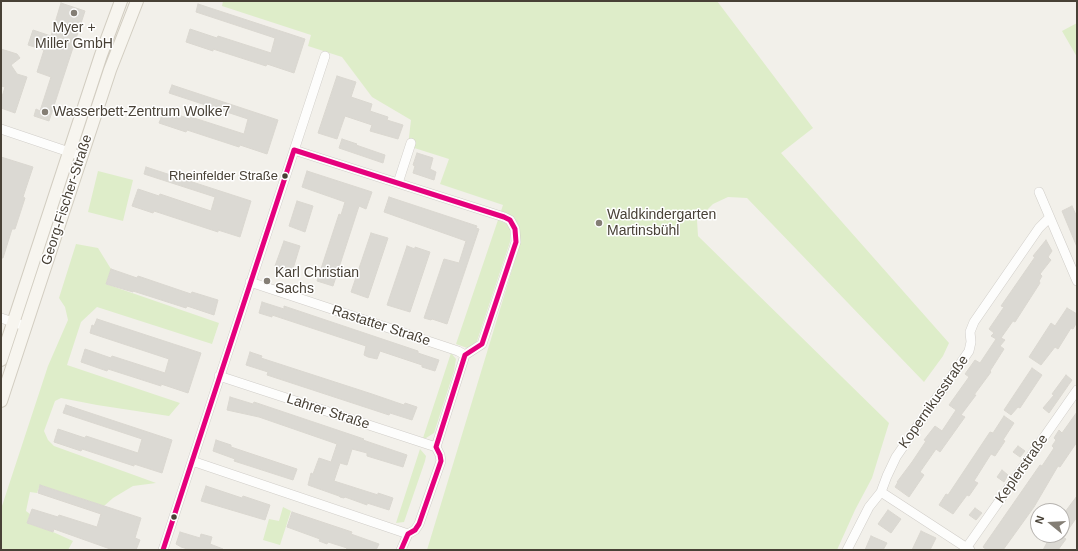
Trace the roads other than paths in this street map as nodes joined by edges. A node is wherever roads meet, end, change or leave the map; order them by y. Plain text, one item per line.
1 (121, 1) edge
2 (137, 1) edge
3 (325, 56) dead end
4 (1, 129) edge
5 (411, 143) dead end
6 (294, 150) junction
7 (76, 154) junction
8 (398, 183) junction
9 (1039, 192) dead end
10 (1049, 218) junction
11 (250, 282) junction
12 (1077, 282) edge
13 (1, 318) edge
14 (14, 322) junction
15 (25, 326) junction
16 (465, 355) junction
17 (1, 360) edge
18 (219, 376) junction
19 (1077, 390) edge
20 (1, 401) edge
21 (436, 447) junction
22 (192, 461) junction
23 (881, 492) junction
24 (408, 534) junction
25 (968, 549) edge
26 (163, 550) edge
27 (400, 550) edge
28 (847, 550) edge

1 - 7 main road, Georg-Fischer-Straße
2 - 7 main road, Georg-Fischer-Straße
3 - 6 street
4 - 7 street
5 - 8 street
6 - 8 street
6 - 11 street
7 - 14 main road, Georg-Fischer-Straße
7 - 15 main road, Georg-Fischer-Straße
8 - 16 street
9 - 10 street
10 - 12 street
10 - 23 street, Kopernikusstraße
11 - 16 street, Rastatter Straße
11 - 18 street
13 - 14 street
14 - 15 street
14 - 17 main road, Georg-Fischer-Straße
15 - 20 main road, Georg-Fischer-Straße
16 - 21 street
18 - 21 street, Lahrer Straße
18 - 22 street
19 - 25 street, Keplerstraße
21 - 24 street
22 - 24 street
22 - 26 street
23 - 25 street
23 - 28 street, Kopernikusstraße
24 - 27 street

